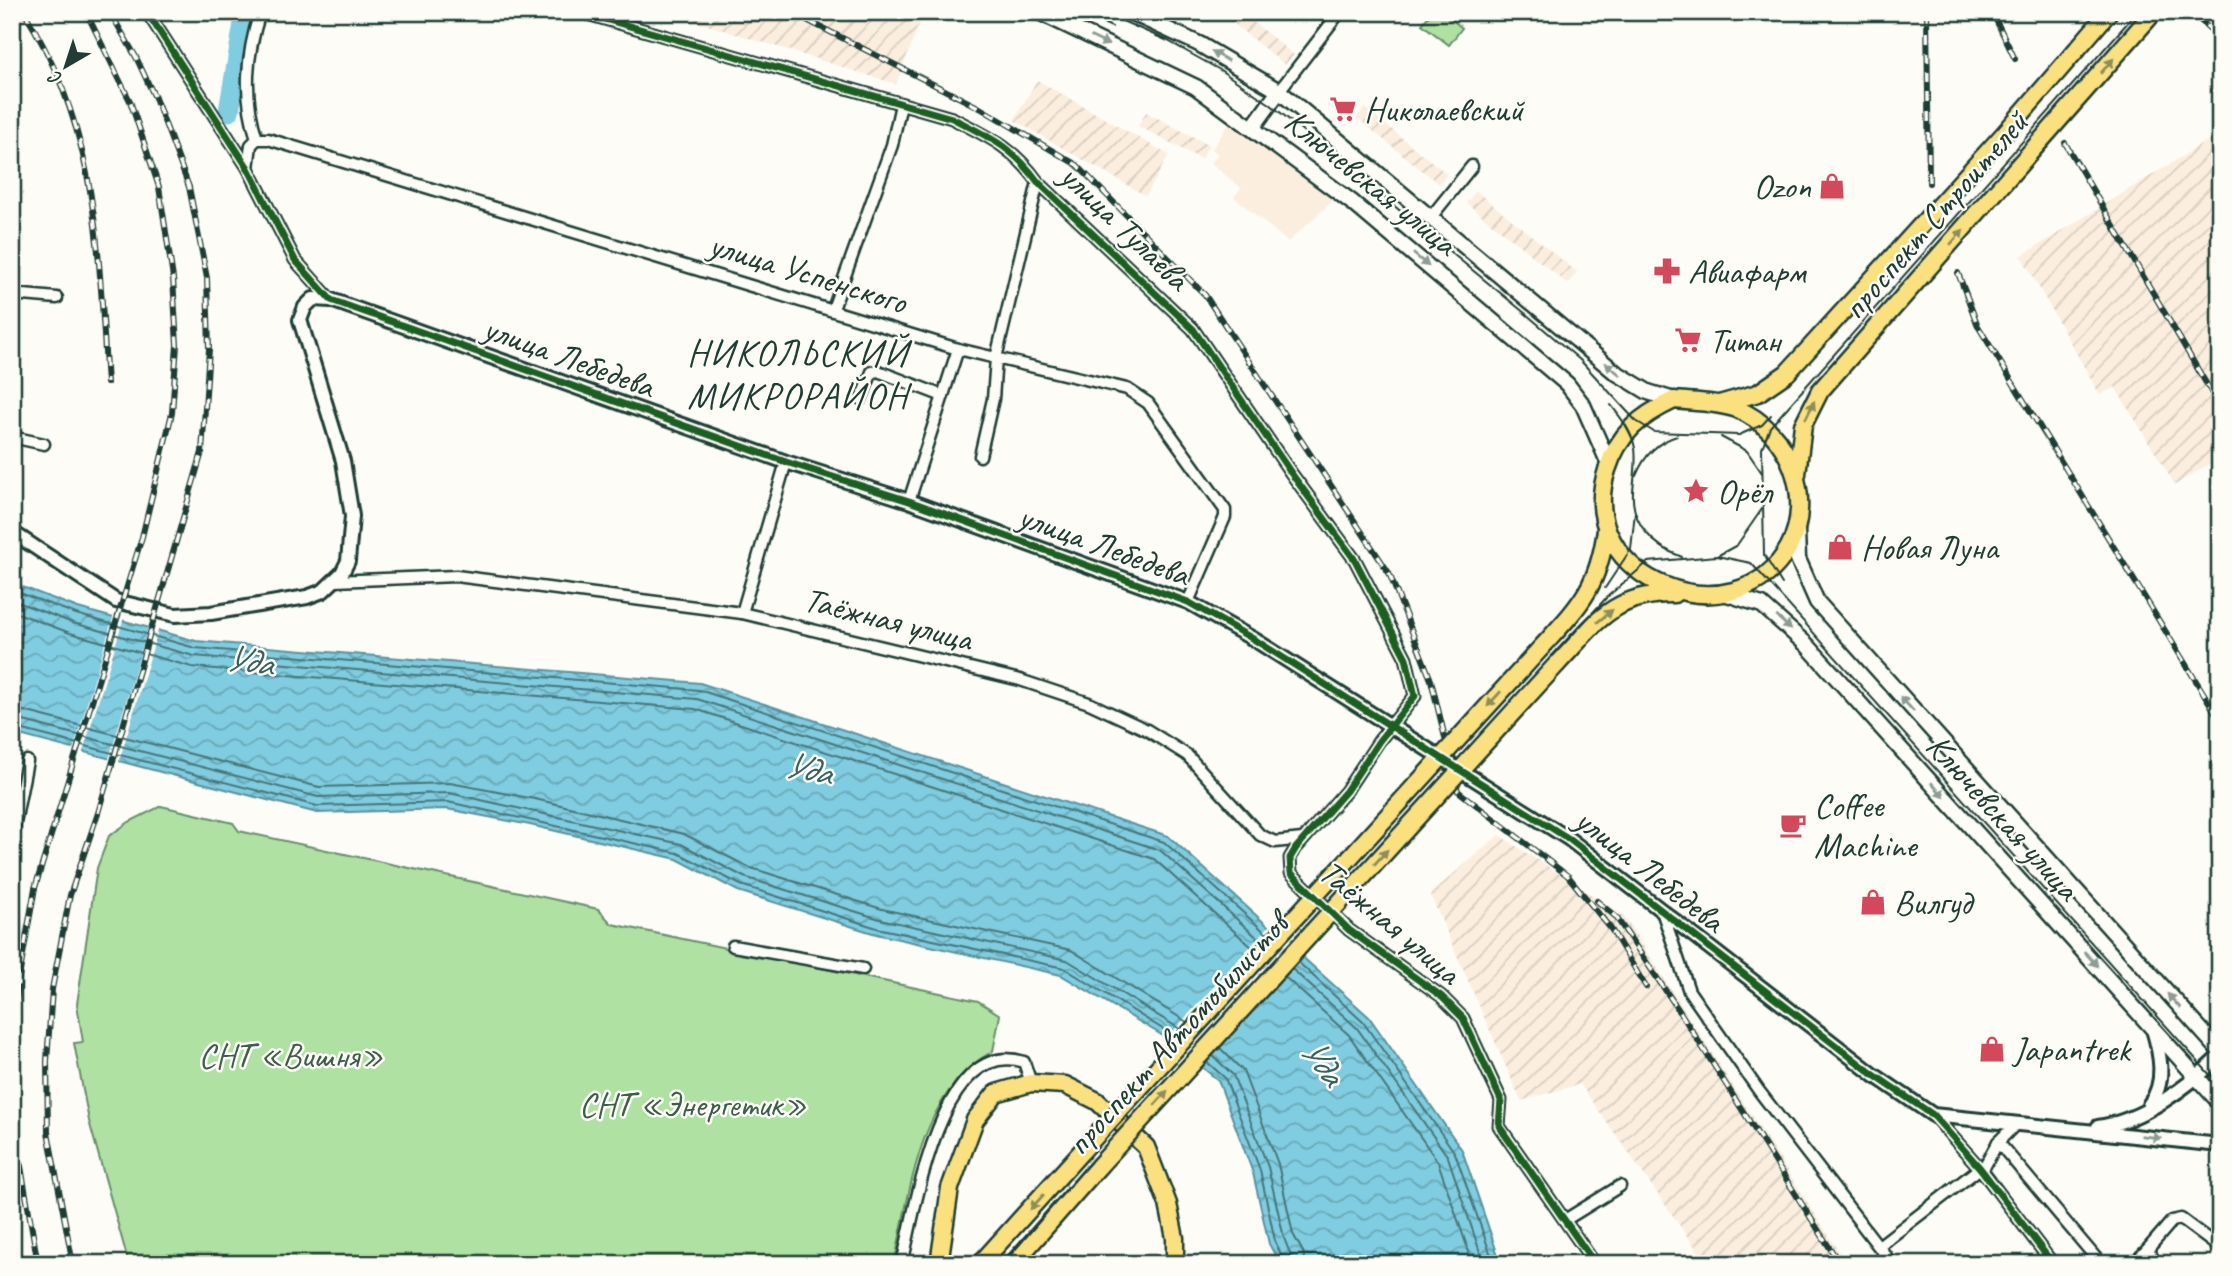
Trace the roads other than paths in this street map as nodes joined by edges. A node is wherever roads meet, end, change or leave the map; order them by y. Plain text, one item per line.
1 (147, 12) edge
2 (260, 12) edge
3 (580, 12) edge
4 (1039, 12) edge
5 (1130, 12) edge
6 (1340, 12) edge
7 (2109, 12) edge
8 (2154, 12) edge
9 (1279, 91) junction
10 (901, 104) junction
11 (1252, 127) junction
12 (257, 139) junction
13 (1472, 166) dead end
14 (248, 168) junction
15 (1038, 182) junction
16 (1432, 217) junction
17 (12, 294) edge
18 (57, 298) dead end
19 (331, 300) junction
20 (833, 309) junction
21 (958, 349) junction
22 (996, 358) junction
23 (943, 396) junction
24 (861, 399) dead end
25 (1674, 400) junction
26 (1717, 405) junction
27 (12, 437) edge
28 (44, 444) dead end
29 (980, 456) dead end
30 (786, 462) junction
31 (1609, 464) junction
32 (1797, 476) junction
33 (909, 501) junction
34 (1606, 530) junction
35 (1797, 530) junction
36 (12, 532) edge
37 (335, 581) junction
38 (1724, 593) junction
39 (1701, 595) junction
40 (1188, 602) junction
41 (742, 612) junction
42 (1392, 728) junction
43 (27, 761) dead end
44 (13, 823) edge
45 (12, 838) edge
46 (1303, 839) junction
47 (1663, 914) junction
48 (733, 946) dead end
49 (863, 970) dead end
50 (2151, 1025) junction
51 (2220, 1054) edge
52 (2197, 1077) junction
53 (1031, 1083) junction
54 (2220, 1103) edge
55 (2146, 1109) junction
56 (1933, 1115) junction
57 (2018, 1123) junction
58 (2083, 1128) junction
59 (1998, 1142) junction
60 (2220, 1145) edge
61 (1981, 1169) junction
62 (1620, 1186) dead end
63 (1565, 1220) junction
64 (1879, 1246) junction
65 (2220, 1248) edge
66 (2147, 1250) junction
67 (944, 1262) edge
68 (902, 1264) edge
69 (979, 1264) edge
70 (1013, 1264) edge
71 (1175, 1264) edge
72 (1595, 1264) edge
73 (1892, 1264) edge
74 (2053, 1264) edge
75 (2101, 1264) edge
76 (2133, 1264) edge
77 (2157, 1264) edge

1 - 14 street, улица Лебедева
2 - 12 street
3 - 10 street, улица Тулаева
4 -> 11 main road, Ключевская улица
9 -> 5 main road, Ключевская улица
6 - 9 street
7 - 26 main road, проспект Строителей
32 -> 8 main road, проспект Строителей
9 - 11 main road
9 - 16 main road, Ключевская улица
10 - 15 street, улица Тулаева
10 - 20 street
11 -> 31 main road, Ключевская улица
12 - 14 street
12 - 20 street, улица Успенского
13 - 16 street
14 - 19 street, улица Лебедева
15 - 22 street
15 - 42 street, улица Тулаева
25 -> 16 main road, Ключевская улица
17 - 18 street
19 - 30 street, улица Лебедева
19 - 37 street
20 - 21 street, улица Успенского
21 - 22 street, улица Успенского
21 - 23 street
22 - 29 street
22 - 40 street, улица Успенского
23 - 24 street
23 - 33 street
25 - 26 main road
25 - 31 main road
26 - 32 main road
27 - 28 street
30 - 33 street, улица Лебедева
30 - 41 street
31 - 34 main road
32 - 35 main road
33 - 40 street, улица Лебедева
34 - 39 main road
34 -> 69 main road, проспект Автомобилистов, bridge
35 - 38 main road
51 -> 35 main road, Ключевская улица
36 - 37 street
37 - 41 street, Таёжная улица
38 - 39 main road
38 -> 50 main road, Ключевская улица
70 -> 39 main road, проспект Автомобилистов, bridge
40 - 42 street, улица Лебедева
41 - 46 street, Таёжная улица
42 - 46 street, улица Тулаева
42 - 47 street, улица Лебедева
43 - 44 street
44 - 45 street
46 - 63 street, Таёжная улица
47 - 56 street, улица Лебедева
47 - 64 street
48 - 49 street
50 - 52 main road, Ключевская улица
50 - 55 street
51 - 52 street
52 - 54 main road, Ключевская улица
52 - 55 street
53 - 67 main road
53 - 68 street
53 - 71 main road
55 - 58 street
56 - 57 street
56 - 61 street, улица Лебедева
57 - 58 street
57 - 59 street
58 -> 60 street
59 - 61 street
59 - 75 street
61 - 64 street
61 - 74 street, улица Лебедева
62 - 63 street
63 - 72 street
64 - 73 street
65 - 66 street
66 - 76 street
66 - 77 street

